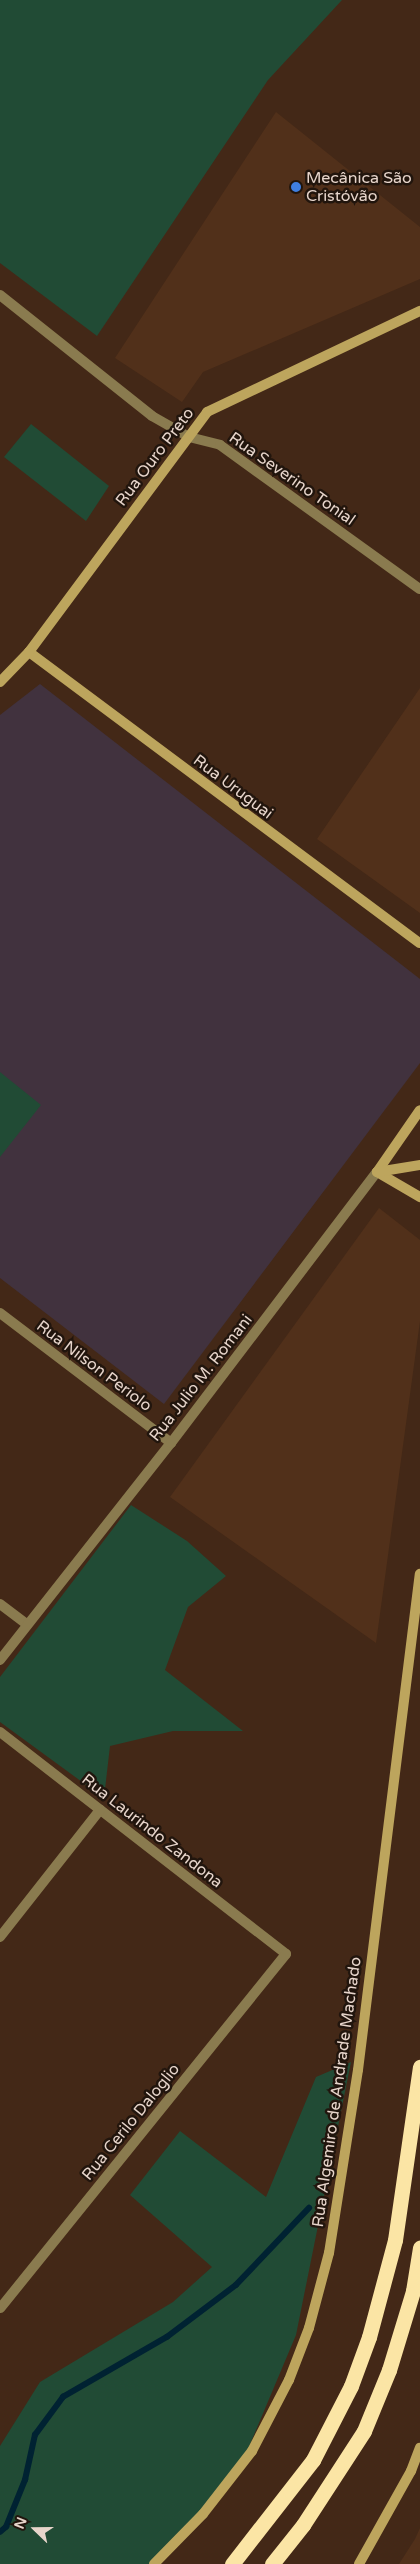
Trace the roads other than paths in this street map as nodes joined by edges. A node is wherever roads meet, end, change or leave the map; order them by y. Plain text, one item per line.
1 (0, 295) edge
2 (420, 311) edge
3 (189, 437) junction
4 (420, 589) edge
5 (29, 652) junction
6 (0, 682) edge
7 (420, 943) edge
8 (420, 1110) edge
9 (420, 1166) edge
10 (377, 1172) junction
11 (420, 1197) edge
12 (0, 1313) edge
13 (171, 1443) junction
14 (420, 1574) edge
15 (0, 1604) edge
16 (27, 1624) junction
17 (0, 1660) edge
18 (0, 1732) edge
19 (100, 1810) junction
20 (0, 1937) edge
21 (286, 1954) joint
22 (420, 2067) edge
23 (420, 2248) edge
24 (0, 2308) edge
25 (420, 2448) edge
26 (154, 2564) edge
27 (232, 2564) edge
28 (272, 2564) edge
29 (360, 2564) edge

1 - 3 street, Rua Severino Tonial
2 - 3 street, Rua Ouro Preto
3 - 4 street, Rua Severino Tonial
3 - 5 street, Rua Ouro Preto
5 - 6 street, Rua Ouro Preto
5 - 7 street, Rua Uruguai
8 - 10 street, Rua Julio M. Romani
9 - 10 street
10 - 11 street
10 - 13 street, Rua Julio M. Romani
12 - 13 street, Rua Nilson Periolo
13 - 16 street, Rua Julio M. Romani
14 - 26 street, Rua Algemiro de Andrade Machado
15 - 16 street
16 - 17 street, Rua Julio M. Romani
18 - 19 street, Rua Laurindo Zandona
19 - 20 street
19 - 21 street, Rua Laurindo Zandona
21 - 24 street, Rua Cerilo Daloglio
22 - 27 highway
23 - 28 highway
25 - 29 street

